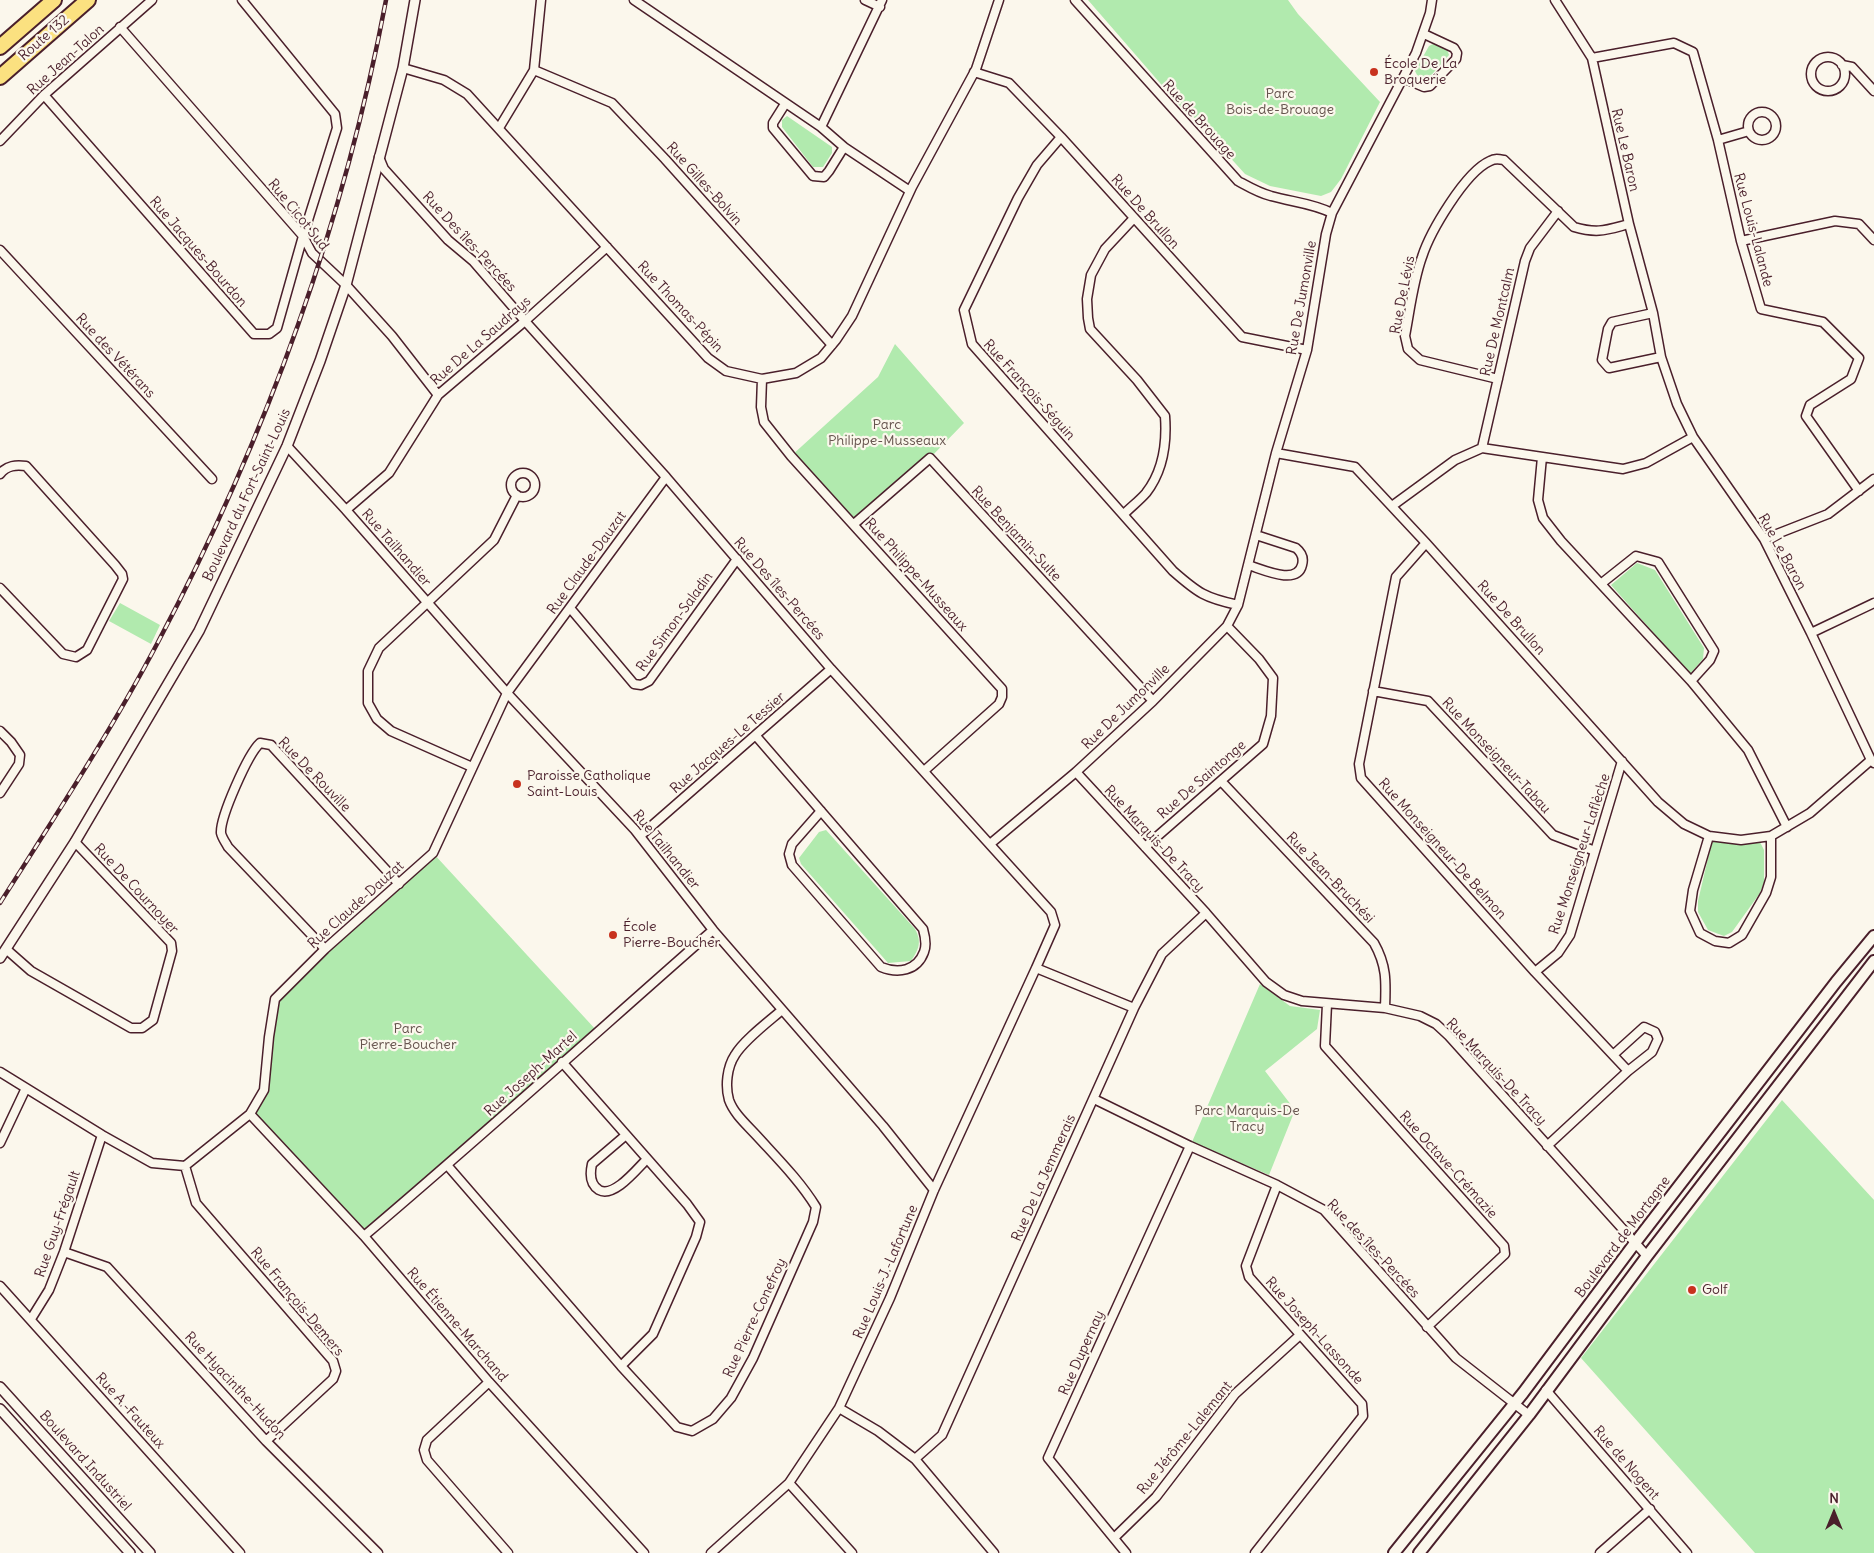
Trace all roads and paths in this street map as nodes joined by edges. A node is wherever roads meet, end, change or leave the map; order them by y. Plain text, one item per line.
1 (54, 0) edge
2 (88, 0) edge
3 (152, 0) edge
4 (242, 0) edge
5 (415, 0) edge
6 (542, 0) edge
7 (634, 0) edge
8 (865, 0) edge
9 (999, 0) edge
10 (1075, 0) edge
11 (1432, 0) edge
12 (1556, 0) edge
13 (881, 3) edge
14 (120, 27) junction
15 (1424, 34) junction
16 (0, 47) edge
17 (1592, 58) junction
18 (17, 61) junction
19 (1842, 65) junction
20 (403, 68) junction
21 (534, 70) junction
22 (974, 72) junction
23 (0, 77) edge
24 (1403, 78) junction
25 (0, 83) edge
26 (1874, 91) edge
27 (44, 95) junction
28 (786, 104) junction
29 (820, 127) junction
30 (499, 128) junction
31 (1749, 131) dead end
32 (1061, 137) junction
33 (1718, 140) junction
34 (0, 141) edge
35 (844, 147) junction
36 (379, 157) junction
37 (910, 191) junction
38 (1558, 211) junction
39 (1332, 213) junction
40 (1134, 218) junction
41 (1629, 224) junction
42 (303, 236) junction
43 (1740, 240) junction
44 (1874, 240) edge
45 (607, 247) junction
46 (0, 250) edge
47 (346, 285) junction
48 (1653, 313) junction
49 (525, 321) junction
50 (832, 345) junction
51 (1308, 350) junction
52 (1661, 357) junction
53 (762, 379) junction
54 (1498, 379) junction
55 (438, 395) junction
56 (1693, 437) junction
57 (287, 446) junction
58 (1482, 448) junction
59 (1276, 453) junction
60 (1542, 457) junction
61 (0, 474) edge
62 (666, 477) junction
63 (212, 479) dead end
64 (1874, 479) edge
65 (1858, 491) junction
66 (517, 496) dead end
67 (1392, 506) junction
68 (346, 510) junction
69 (1124, 514) junction
70 (854, 524) junction
71 (1256, 535) junction
72 (1764, 539) junction
73 (1426, 543) junction
74 (737, 559) junction
75 (1248, 565) junction
76 (1602, 583) junction
77 (0, 588) edge
78 (428, 603) junction
79 (1874, 603) edge
80 (1238, 604) junction
81 (570, 608) junction
82 (1227, 626) junction
83 (1811, 633) junction
84 (831, 669) junction
85 (1690, 681) junction
86 (1374, 691) junction
87 (507, 693) junction
88 (1152, 701) junction
89 (0, 731) edge
90 (756, 736) junction
91 (1622, 761) junction
92 (1873, 762) edge
93 (472, 767) junction
94 (924, 771) junction
95 (1076, 772) junction
96 (1221, 781) junction
97 (0, 793) edge
98 (821, 811) junction
99 (1786, 827) junction
100 (640, 836) junction
101 (1709, 836) junction
102 (1771, 836) junction
103 (75, 842) junction
104 (990, 844) junction
105 (1145, 847) junction
106 (1595, 851) junction
107 (399, 884) junction
108 (1206, 913) junction
109 (713, 930) junction
110 (1874, 936) edge
111 (6, 948) junction
112 (325, 949) junction
113 (0, 958) edge
114 (1874, 961) edge
115 (1036, 968) junction
116 (1535, 972) junction
117 (1327, 1004) junction
118 (1134, 1008) junction
119 (1385, 1008) junction
120 (782, 1010) junction
121 (1613, 1055) junction
122 (562, 1062) junction
123 (1628, 1071) junction
124 (0, 1072) edge
125 (26, 1088) junction
126 (1094, 1099) junction
127 (250, 1114) junction
128 (102, 1134) junction
129 (626, 1134) junction
130 (0, 1143) edge
131 (1190, 1146) junction
132 (1547, 1146) junction
133 (647, 1159) junction
134 (185, 1166) junction
135 (447, 1166) junction
136 (1277, 1185) junction
137 (934, 1190) junction
138 (364, 1236) junction
139 (1635, 1243) junction
140 (64, 1252) junction
141 (1647, 1256) junction
142 (0, 1286) edge
143 (31, 1319) junction
144 (1427, 1327) junction
145 (1300, 1335) junction
146 (621, 1366) junction
147 (489, 1382) junction
148 (0, 1387) edge
149 (1546, 1390) junction
150 (1514, 1403) junction
151 (839, 1408) junction
152 (0, 1410) edge
153 (1529, 1415) junction
154 (36, 1427) junction
155 (25, 1437) junction
156 (266, 1440) junction
157 (915, 1459) junction
158 (790, 1483) junction
159 (93, 1490) junction
160 (81, 1499) junction
161 (1650, 1509) junction
162 (131, 1531) junction
163 (1114, 1538) junction
164 (119, 1541) junction
165 (130, 1553) edge
166 (150, 1553) edge
167 (240, 1553) edge
168 (378, 1553) edge
169 (508, 1553) edge
170 (644, 1553) edge
171 (711, 1553) edge
172 (852, 1553) edge
173 (994, 1553) edge
174 (1126, 1553) edge
175 (1255, 1553) edge
176 (1394, 1553) edge
177 (1418, 1553) edge
178 (1600, 1553) edge
179 (1687, 1553) edge

1 - 16 highway, Route 132
2 - 18 highway, Route 132
3 - 14 street, Rue Jean-Talon
4 - 42 street, Rue Jacques-Bourdon
5 - 20 street, Boulevard du Fort-Saint-Louis
6 - 21 street
7 - 28 street
8 - 13 street
9 - 22 street, Rue Thomas-Pépin
10 - 39 street, Rue de Brouage
11 - 15 street, Rue De Jumonville
12 - 17 street, Rue Le Baron
13 - 29 street
14 - 27 street, Rue Jean-Talon
14 - 42 street, Rue Cicot Sud
15 - 24 street, Rue De Jumonville
15 - 24 street
17 - 33 street, Rue Louis-Lalande
17 - 41 street, Rue Le Baron
18 - 23 highway, Route 132
18 - 25 highway
19 - 19 street
19 - 26 street
20 - 30 street, Rue Thomas-Pépin
20 - 36 street, Boulevard du Fort-Saint-Louis
21 - 30 street
21 - 50 street, Rue Gilles-Bolvin
22 - 32 street, Rue De Brullon
22 - 37 street, Rue Thomas-Pépin
24 - 39 street, Rue De Jumonville
27 - 34 street, Rue Jean-Talon
27 - 42 street, Rue Jacques-Bourdon
28 - 29 street
28 - 35 street
29 - 35 street
30 - 45 street, Rue Thomas-Pépin
31 - 33 street
32 - 40 street, Rue De Brullon
32 - 69 street, Rue François-Séguin
33 - 43 street, Rue Louis-Lalande
35 - 37 street
36 - 47 street, Boulevard du Fort-Saint-Louis
36 - 49 street, Rue Des îles-Percées
37 - 50 street, Rue Thomas-Pépin
38 - 41 street, Rue De Lévis
38 - 54 street, Rue De Montcalm
38 - 54 street, Rue De Lévis
39 - 51 street, Rue De Jumonville
40 - 51 street, Rue De Brullon
40 - 69 street
41 - 48 street, Rue Le Baron
42 - 47 street, Rue Cicot Sud
43 - 44 street
43 - 65 street, Rue Louis-Lalande
45 - 49 street, Rue De La Saudrays
45 - 53 street, Rue Thomas-Pépin
46 - 63 street, Rue des Vétérans
47 - 55 street, Rue Cicot Sud
47 - 57 street, Boulevard du Fort-Saint-Louis
48 - 52 street, Rue Le Baron
48 - 52 street
49 - 55 street, Rue De La Saudrays
49 - 62 street, Rue Des îles-Percées
50 - 53 street, Rue Thomas-Pépin
51 - 59 street, Rue De Jumonville
52 - 56 street, Rue Le Baron
53 - 70 street, Rue Philippe-Musseaux
54 - 58 street, Rue De Montcalm
55 - 68 street, Rue De La Saudrays
56 - 60 street
56 - 72 street, Rue Le Baron
57 - 68 street, Rue Tailhandier
57 - 103 street, Boulevard du Fort-Saint-Louis
58 - 60 street
58 - 67 street
59 - 67 street, Rue De Brullon
59 - 71 street, Rue De Jumonville
60 - 76 street
61 - 77 street
62 - 74 street, Rue Des îles-Percées
62 - 81 street, Rue Claude-Dauzat
64 - 65 street
65 - 72 street
66 - 78 street
67 - 73 street, Rue De Brullon
68 - 78 street, Rue Tailhandier
69 - 80 street, Rue François-Séguin
70 - 88 street, Rue Benjamin-Sulte
70 - 94 street, Rue Philippe-Musseaux
71 - 75 street, Rue De Jumonville
71 - 75 street
72 - 83 street, Rue Le Baron
73 - 86 street, Rue Monseigneur-De Belmon
73 - 91 street, Rue De Brullon
74 - 81 street, Rue Simon-Saladin
74 - 84 street, Rue Des îles-Percées
75 - 80 street, Rue De Jumonville
76 - 85 street
76 - 85 street
78 - 87 street, Rue Tailhandier
78 - 93 street
79 - 83 street
80 - 82 street, Rue De Jumonville
81 - 87 street, Rue Claude-Dauzat
82 - 88 street, Rue De Jumonville
82 - 96 street, Rue De Saintonge
83 - 92 street, Rue Le Baron
84 - 90 street, Rue Jacques-Le Tessier
84 - 94 street, Rue Des îles-Percées
85 - 99 street
86 - 106 street, Rue Monseigneur-Tabau
86 - 116 street, Rue Monseigneur-De Belmon
87 - 93 street, Rue Claude-Dauzat
87 - 100 street, Rue Tailhandier
88 - 95 street, Rue De Jumonville
89 - 97 street
90 - 98 street
90 - 100 street, Rue Jacques-Le Tessier
91 - 101 street, Rue De Brullon
91 - 106 street, Rue Monseigneur-Laflèche
92 - 99 street, Rue De Brullon
93 - 107 street, Rue Claude-Dauzat
94 - 104 street, Rue Des îles-Percées
95 - 104 street, Rue De Jumonville
95 - 105 street, Rue Marquis-De Tracy
96 - 105 street, Rue De Saintonge
96 - 119 street, Rue Jean-Bruchési
98 - 98 street
99 - 102 street, Rue De Brullon
100 - 109 street, Rue Tailhandier
101 - 102 street, Rue De Brullon
101 - 102 street
103 - 111 street, Boulevard du Fort-Saint-Louis
103 - 111 street, Rue De Cournoyer
104 - 115 street, Rue Des îles-Percées
105 - 108 street, Rue Marquis-De Tracy
106 - 116 street, Rue Monseigneur-Laflèche
107 - 112 street, Rue Claude-Dauzat
107 - 112 street, Rue De Rouville
108 - 117 street, Rue Marquis-De Tracy
108 - 118 street, Rue De La Jemmerais
109 - 120 street, Rue Tailhandier
109 - 122 street, Rue Joseph-Martel
110 - 139 main road, Boulevard de Mortagne
111 - 113 street, Boulevard du Fort-Saint-Louis
112 - 127 street, Rue Claude-Dauzat
114 - 141 main road
115 - 118 street
115 - 137 street, Rue Louis-J.-Lafortune
116 - 121 street, Rue Monseigneur-De Belmon
117 - 119 street, Rue Marquis-De Tracy
117 - 144 street, Rue Octave-Crémazie
118 - 126 street, Rue De La Jemmerais
119 - 132 street, Rue Marquis-De Tracy
120 - 137 street, Rue Tailhandier
120 - 146 street, Rue Pierre-Conefroy
121 - 123 street, Rue Monseigneur-De Belmon
121 - 123 street
122 - 129 street
122 - 135 street, Rue Joseph-Martel
123 - 132 street
124 - 125 street
125 - 128 street
125 - 130 street
126 - 131 street, Rue des îles-Percées
126 - 157 street, Rue De La Jemmerais
127 - 134 street, Rue Claude-Dauzat
127 - 138 street, Rue Étienne-Marchand
128 - 134 street
128 - 140 street, Rue Guy-Frégault
129 - 133 street
129 - 133 street
131 - 136 street, Rue des îles-Percées
131 - 163 street, Rue Dupernay
132 - 139 street, Rue Marquis-De Tracy
133 - 146 street
134 - 156 street, Rue François-Demers
135 - 138 street, Rue Joseph-Martel
135 - 146 street, Rue Pierre-Conefroy
136 - 144 street, Rue des îles-Percées
136 - 145 street, Rue Joseph-Lassonde
137 - 151 street, Rue Louis-J.-Lafortune
138 - 147 street, Rue Étienne-Marchand
139 - 141 street, Rue Marquis-De Tracy
139 - 150 main road, Boulevard de Mortagne
140 - 143 street, Rue Guy-Frégault
140 - 156 street, Rue Hyacinthe-Hudon
141 - 149 main road
142 - 143 street, Rue A.-Fauteux
143 - 167 street, Rue A.-Fauteux
144 - 150 street, Rue des îles-Percées
145 - 163 street, Rue Jérôme-Lalemant
145 - 175 street, Rue Joseph-Lassonde
147 - 169 street
147 - 170 street, Rue Étienne-Marchand
148 - 154 street, Boulevard Industriel
149 - 153 main road
149 - 161 street, Rue de Nogent
150 - 153 street, Rue des îles-Percées
150 - 176 main road, Boulevard de Mortagne
151 - 157 street
151 - 158 street, Rue Louis-J.-Lafortune
152 - 155 street, Boulevard Industriel
153 - 177 main road
154 - 155 street
154 - 159 street, Boulevard Industriel
155 - 160 street, Boulevard Industriel
156 - 168 street, Rue Hyacinthe-Hudon
157 - 173 street
158 - 171 street, Rue Louis-J.-Lafortune
158 - 172 street
159 - 160 street
159 - 162 street, Boulevard Industriel
160 - 164 street, Boulevard Industriel
161 - 178 street
161 - 179 street, Rue de Nogent
162 - 164 street
162 - 166 street, Boulevard Industriel
163 - 174 street, Rue Dupernay
164 - 165 street, Boulevard Industriel

